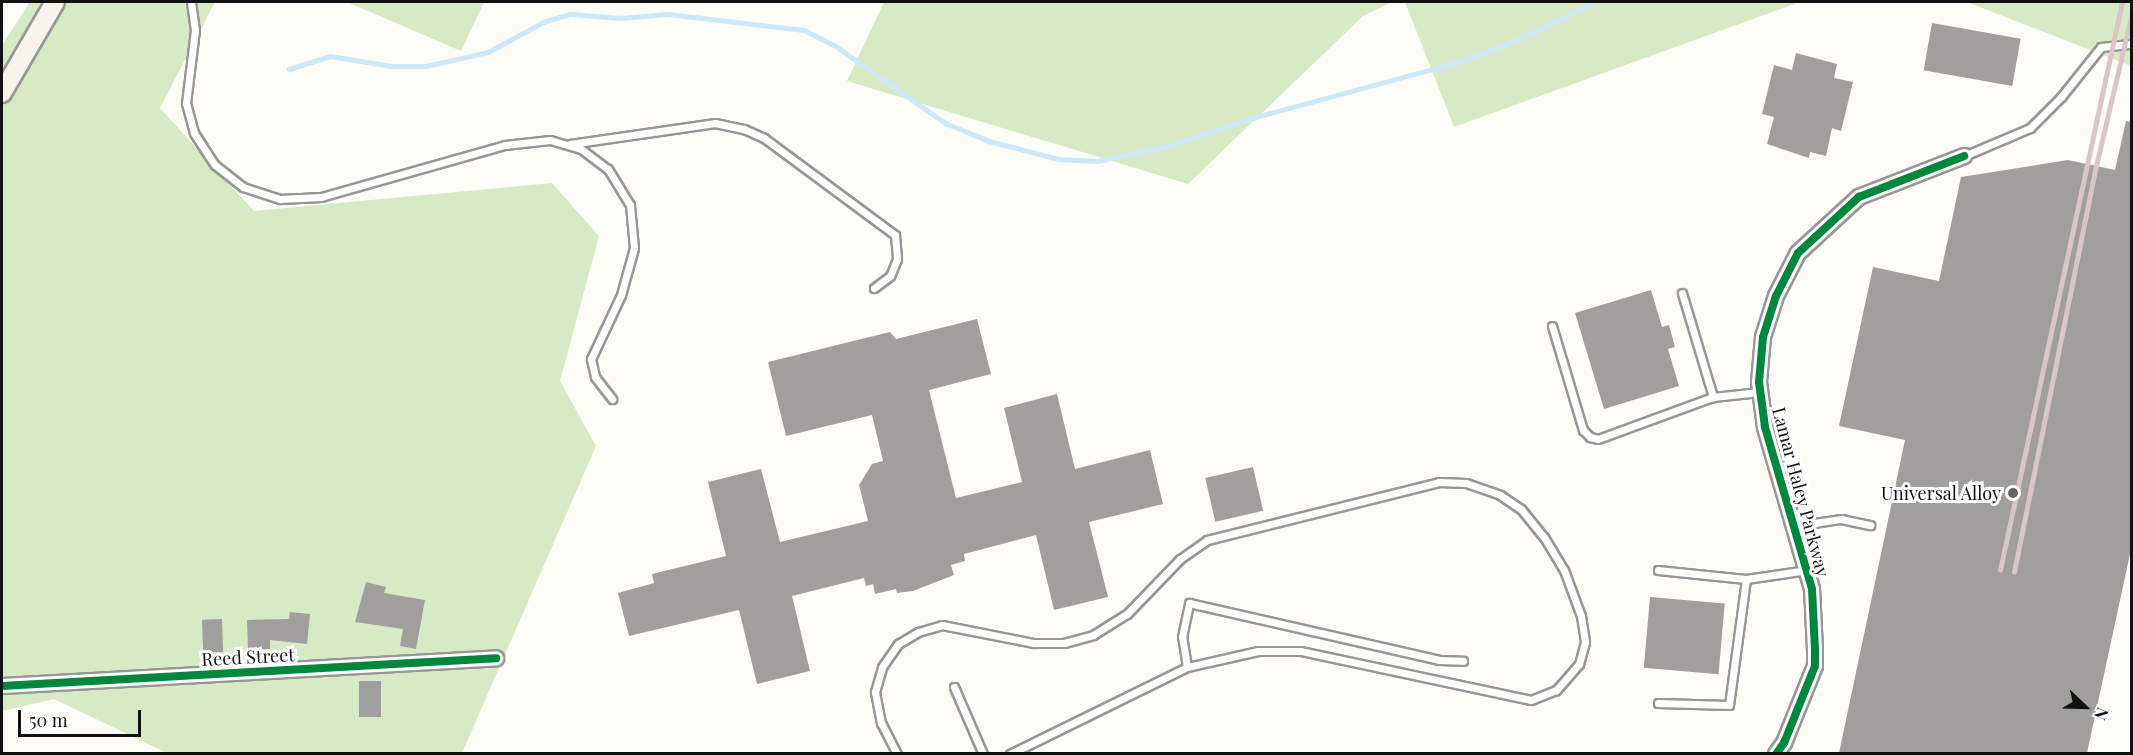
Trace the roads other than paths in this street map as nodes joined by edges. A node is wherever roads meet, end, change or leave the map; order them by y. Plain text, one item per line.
1 (55, 2) edge
2 (191, 2) edge
3 (2132, 44) edge
4 (2, 93) edge
5 (567, 145) junction
6 (1964, 156) joint
7 (874, 288) dead end
8 (1682, 293) dead end
9 (1552, 326) dead end
10 (1760, 392) junction
11 (1713, 397) junction
12 (612, 399) dead end
13 (1870, 525) dead end
14 (1794, 526) junction
15 (1658, 570) dead end
16 (1807, 570) junction
17 (1746, 579) junction
18 (496, 658) dead end
19 (1462, 661) dead end
20 (1187, 667) junction
21 (2, 686) edge
22 (954, 687) dead end
23 (1658, 703) dead end
24 (897, 753) edge
25 (983, 753) edge
26 (1010, 753) edge
27 (1776, 753) edge

1 - 4 main road
2 - 5 lane
3 - 6 lane
5 - 7 lane
5 - 12 lane
6 - 10 street, Lamar Haley Parkway
8 - 11 lane
9 - 11 lane
10 - 11 lane
10 - 14 street, Lamar Haley Parkway
13 - 14 lane
14 - 16 street, Lamar Haley Parkway
15 - 17 lane
16 - 17 lane
16 - 27 street, Lamar Haley Parkway
17 - 23 lane
18 - 21 street, Reed Street
19 - 20 lane
20 - 24 lane
20 - 26 lane
22 - 25 lane

